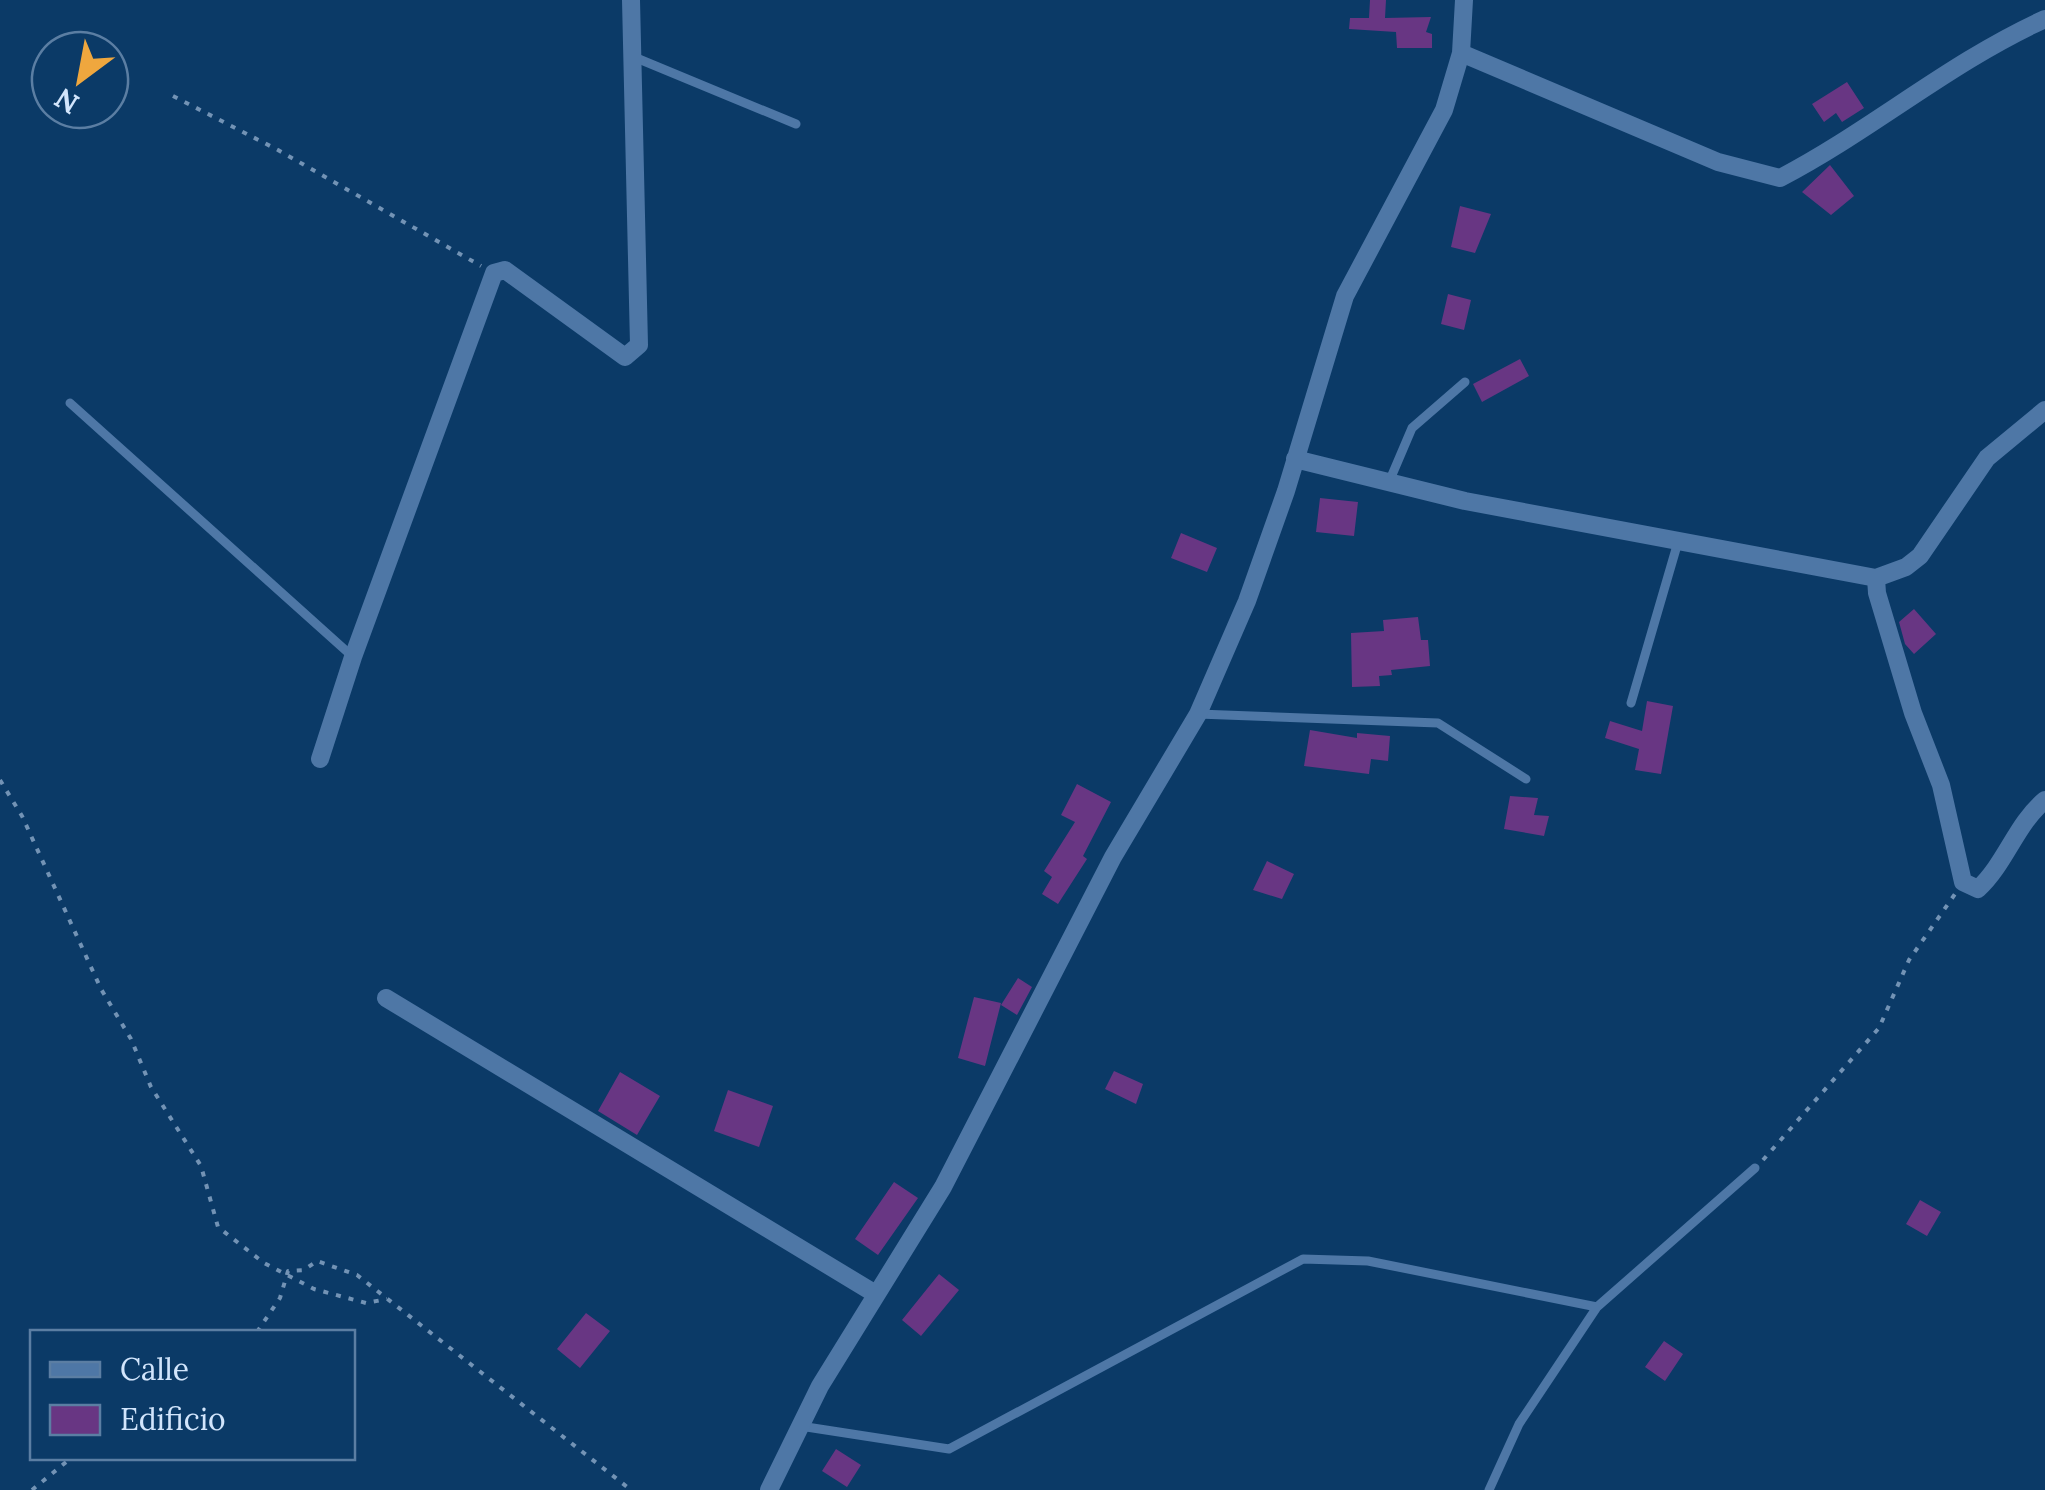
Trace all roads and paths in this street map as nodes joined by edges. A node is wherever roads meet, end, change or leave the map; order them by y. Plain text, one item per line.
1 (631, 0) edge
2 (1464, 0) edge
3 (2045, 19) edge
4 (1461, 52) junction
5 (632, 56) junction
6 (174, 96) dead end
7 (796, 124) dead end
8 (494, 273) junction
9 (1466, 382) dead end
10 (70, 403) dead end
11 (2045, 410) edge
12 (1295, 459) junction
13 (1389, 482) junction
14 (1679, 540) junction
15 (1876, 578) junction
16 (353, 657) junction
17 (1631, 703) dead end
18 (1198, 714) junction
19 (320, 759) dead end
20 (1526, 779) dead end
21 (0, 780) edge
22 (2045, 800) edge
23 (1963, 882) junction
24 (386, 998) dead end
25 (1756, 1168) joint
26 (288, 1272) junction
27 (874, 1293) junction
28 (386, 1299) junction
29 (1597, 1308) junction
30 (258, 1330) edge
31 (800, 1426) junction
32 (69, 1460) edge
33 (32, 1490) edge
34 (631, 1490) edge
35 (768, 1490) edge
36 (1489, 1490) edge

1 - 5 street
2 - 4 street
3 - 4 street
4 - 12 street
5 - 7 lane
5 - 8 street
6 - 8 path
8 - 16 street
9 - 13 lane
10 - 16 lane
11 - 15 street
12 - 13 street
12 - 18 street
13 - 14 street
14 - 15 street
14 - 17 lane
15 - 23 street
16 - 19 street
18 - 20 lane
18 - 27 street
21 - 26 path
22 - 23 street
23 - 25 path
24 - 27 street
25 - 29 lane
26 - 28 path
26 - 28 path
26 - 30 path
27 - 31 street
28 - 34 path
29 - 31 lane
29 - 36 lane
31 - 35 street
32 - 33 path

